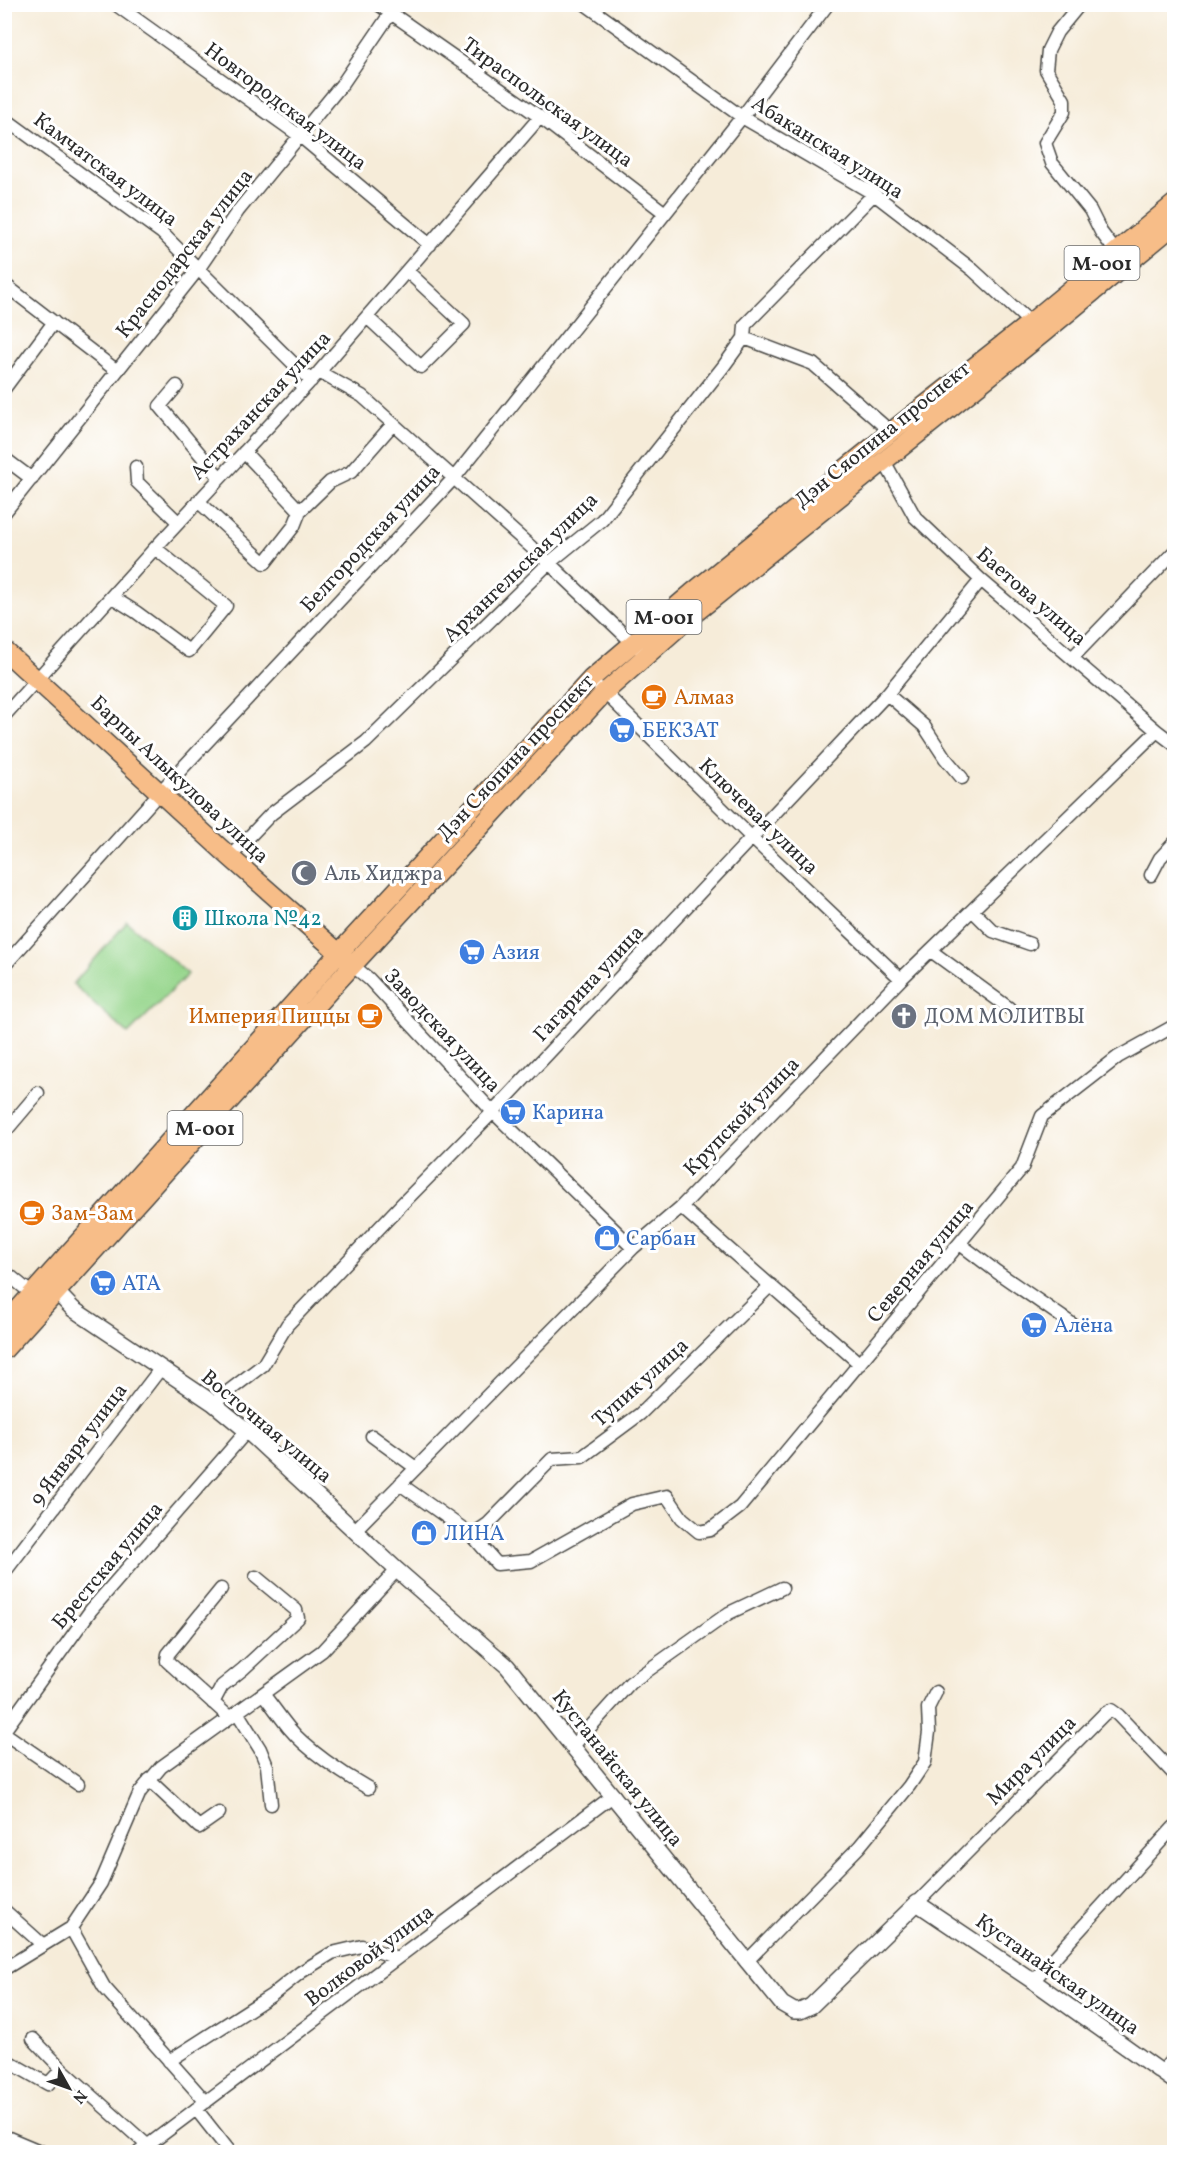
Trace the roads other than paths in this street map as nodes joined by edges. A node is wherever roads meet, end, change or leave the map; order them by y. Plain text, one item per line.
1 (115, 4) edge
2 (378, 4) edge
3 (585, 4) edge
4 (828, 4) edge
5 (1080, 4) edge
6 (390, 14) junction
7 (540, 117) junction
8 (742, 117) junction
9 (4, 118) edge
10 (300, 136) junction
11 (874, 194) junction
12 (1174, 204) edge
13 (665, 213) junction
14 (1174, 225) edge
15 (430, 245) junction
16 (1116, 252) junction
17 (199, 268) junction
18 (407, 271) junction
19 (4, 284) edge
20 (367, 317) junction
21 (54, 322) junction
22 (1036, 328) junction
23 (744, 338) junction
24 (117, 370) junction
25 (315, 376) junction
26 (177, 386) dead end
27 (4, 389) edge
28 (393, 423) junction
29 (891, 432) junction
30 (244, 452) junction
31 (4, 458) edge
32 (884, 461) junction
33 (136, 467) dead end
34 (220, 478) junction
35 (454, 478) junction
36 (32, 479) junction
37 (198, 501) junction
38 (300, 511) junction
39 (4, 513) edge
40 (178, 522) junction
41 (155, 548) junction
42 (1174, 552) edge
43 (549, 563) junction
44 (981, 580) junction
45 (112, 597) junction
46 (639, 649) junction
47 (4, 650) edge
48 (1073, 657) junction
49 (38, 679) junction
50 (591, 679) junction
51 (604, 693) junction
52 (887, 694) junction
53 (4, 716) edge
54 (1157, 731) junction
55 (1174, 744) edge
56 (962, 778) dead end
57 (160, 792) junction
58 (752, 838) junction
59 (1174, 843) edge
60 (230, 857) junction
61 (1151, 875) dead end
62 (973, 911) junction
63 (1030, 944) dead end
64 (931, 951) junction
65 (338, 954) junction
66 (352, 965) junction
67 (4, 966) edge
68 (901, 979) junction
69 (1009, 1008) dead end
70 (1174, 1026) edge
71 (38, 1093) dead end
72 (493, 1112) junction
73 (4, 1133) edge
74 (681, 1207) junction
75 (960, 1244) junction
76 (633, 1248) junction
77 (4, 1271) edge
78 (771, 1286) junction
79 (45, 1293) junction
80 (1072, 1324) dead end
81 (4, 1325) edge
82 (4, 1350) edge
83 (860, 1364) junction
84 (161, 1368) junction
85 (213, 1403) junction
86 (247, 1431) junction
87 (372, 1436) dead end
88 (416, 1468) junction
89 (400, 1484) junction
90 (355, 1530) junction
91 (472, 1535) junction
92 (397, 1570) junction
93 (4, 1573) edge
94 (256, 1576) dead end
95 (221, 1588) dead end
96 (782, 1588) dead end
97 (936, 1692) dead end
98 (263, 1694) junction
99 (213, 1702) junction
100 (233, 1714) junction
101 (4, 1732) edge
102 (573, 1746) junction
103 (1174, 1774) edge
104 (149, 1780) junction
105 (78, 1784) dead end
106 (368, 1788) dead end
107 (614, 1795) junction
108 (272, 1804) dead end
109 (219, 1813) dead end
110 (1174, 1827) edge
111 (916, 1903) junction
112 (4, 1910) edge
113 (71, 1928) junction
114 (43, 1945) junction
115 (397, 1958) junction
116 (746, 1962) junction
117 (4, 1969) edge
118 (1033, 1981) junction
119 (33, 2038) dead end
120 (1174, 2057) edge
121 (4, 2059) edge
122 (169, 2061) junction
123 (62, 2069) junction
124 (1168, 2076) edge
125 (201, 2105) junction
126 (4, 2136) edge
127 (144, 2149) edge
128 (42, 2152) edge
129 (230, 2152) edge

1 - 10 street, Новгородская улица
2 - 6 street, Тираспольская улица
3 - 8 street, Абаканская улица
4 - 8 street, Белгородская улица
5 - 16 street
6 - 7 street, Тираспольская улица
6 - 10 street, Краснодарская улица
7 - 13 street, Тираспольская улица
7 - 15 street, Астраханская улица
8 - 11 street, Абаканская улица
8 - 13 street, Белгородская улица
9 - 17 street, Камчатская улица
10 - 15 street, Новгородская улица
10 - 17 street, Краснодарская улица
11 - 22 street, Абаканская улица
11 - 23 street, Архангельская улица
12 - 16 main road, M-001
13 - 35 street, Белгородская улица
14 - 22 main road, M-001
15 - 18 street, Астраханская улица
16 - 22 main road, M-001
17 - 24 street, Краснодарская улица
17 - 25 street, Камчатская улица
18 - 20 street, Астраханская улица
18 - 20 street
19 - 21 street
20 - 25 street, Астраханская улица
21 - 24 street
21 - 27 street
22 - 29 main road, Дэн Сяопина проспект / M-001
22 - 32 main road, Дэн Сяопина проспект / M-001
23 - 29 street
23 - 43 street, Архангельская улица
24 - 36 street, Краснодарская улица
25 - 28 street, Камчатская улица
25 - 30 street, Астраханская улица
26 - 34 street
28 - 35 street, Камчатская улица
28 - 38 street
29 - 46 main road, Дэн Сяопина проспект / M-001
30 - 34 street, Астраханская улица
30 - 38 street
31 - 36 street
32 - 44 street, Баетова улица
32 - 46 main road, Дэн Сяопина проспект / M-001
33 - 40 street
34 - 37 street, Астраханская улица
35 - 43 street, Камчатская улица
35 - 57 street, Белгородская улица
36 - 39 street, Краснодарская улица
37 - 38 street
37 - 40 street, Астраханская улица
40 - 41 street, Астраханская улица
41 - 45 street, Астраханская улица
41 - 45 street
42 - 48 street
43 - 46 street, Камчатская улица
43 - 60 street, Архангельская улица
44 - 48 street, Баетова улица
44 - 52 street, Гагарина улица
45 - 49 street, Астраханская улица
46 - 50 main road, Дэн Сяопина проспект / M-001
46 - 51 main road, Дэн Сяопина проспект / M-001
47 - 49 main road, Барпы Алыкулова улица
48 - 54 street, Баетова улица
49 - 53 street, Астраханская улица
49 - 57 main road, Барпы Алыкулова улица
50 - 51 street, Ключевая улица
50 - 65 main road, Дэн Сяопина проспект / M-001
51 - 58 street, Ключевая улица
51 - 66 main road, Дэн Сяопина проспект / M-001
52 - 56 street
52 - 58 street, Гагарина улица
54 - 55 street, Баетова улица
54 - 62 street, Крупской улица
57 - 60 main road, Барпы Алыкулова улица
57 - 67 street, Белгородская улица
58 - 68 street, Ключевая улица
58 - 72 street, Гагарина улица
59 - 61 street
60 - 65 main road, Барпы Алыкулова улица
62 - 63 street
62 - 64 street, Крупской улица
64 - 68 street, Крупской улица
64 - 69 street
65 - 66 main road, Барпы Алыкулова улица
65 - 79 main road, Дэн Сяопина проспект / M-001
66 - 72 street, Заводская улица
66 - 79 main road, Дэн Сяопина проспект / M-001
68 - 74 street, Крупской улица
70 - 75 street, Северная улица
71 - 73 street
72 - 76 street, Заводская улица
72 - 85 street, Гагарина улица
74 - 76 street, Крупской улица
74 - 78 street
75 - 80 street
75 - 83 street, Северная улица
76 - 88 street, Крупской улица
77 - 79 street
78 - 83 street
78 - 91 street, Тупик улица
79 - 81 main road, Дэн Сяопина проспект / M-001
79 - 82 main road, Дэн Сяопина проспект / M-001
79 - 84 street, Восточная улица
83 - 91 street, Северная улица
84 - 85 street, Восточная улица
84 - 93 street, 9 Января улица
85 - 86 street, Восточная улица
86 - 90 street, Восточная улица
86 - 101 street, Брестская улица
87 - 88 street
88 - 89 street, Крупской улица
89 - 90 street, Крупской улица
89 - 91 street
90 - 92 street, Восточная улица
92 - 98 street
92 - 102 street, Кустанайская улица
94 - 99 street
95 - 99 street
96 - 102 street
97 - 116 street
98 - 100 street
98 - 106 street
99 - 100 street
100 - 104 street
100 - 108 street
101 - 105 street
102 - 107 street, Кустанайская улица
103 - 111 street, Мира улица
104 - 109 street
104 - 113 street
107 - 115 street, Волковой улица
107 - 116 street, Кустанайская улица
110 - 118 street
111 - 116 street, Кустанайская улица
111 - 118 street, Кустанайская улица
112 - 114 street
113 - 114 street
113 - 122 street
114 - 117 street
115 - 122 street
115 - 125 street, Волковой улица
118 - 124 street, Кустанайская улица
119 - 123 street, Волковой улица
120 - 124 street
121 - 123 street
122 - 125 street
123 - 127 street, Волковой улица
125 - 127 street, Волковой улица
125 - 129 street
126 - 128 street

